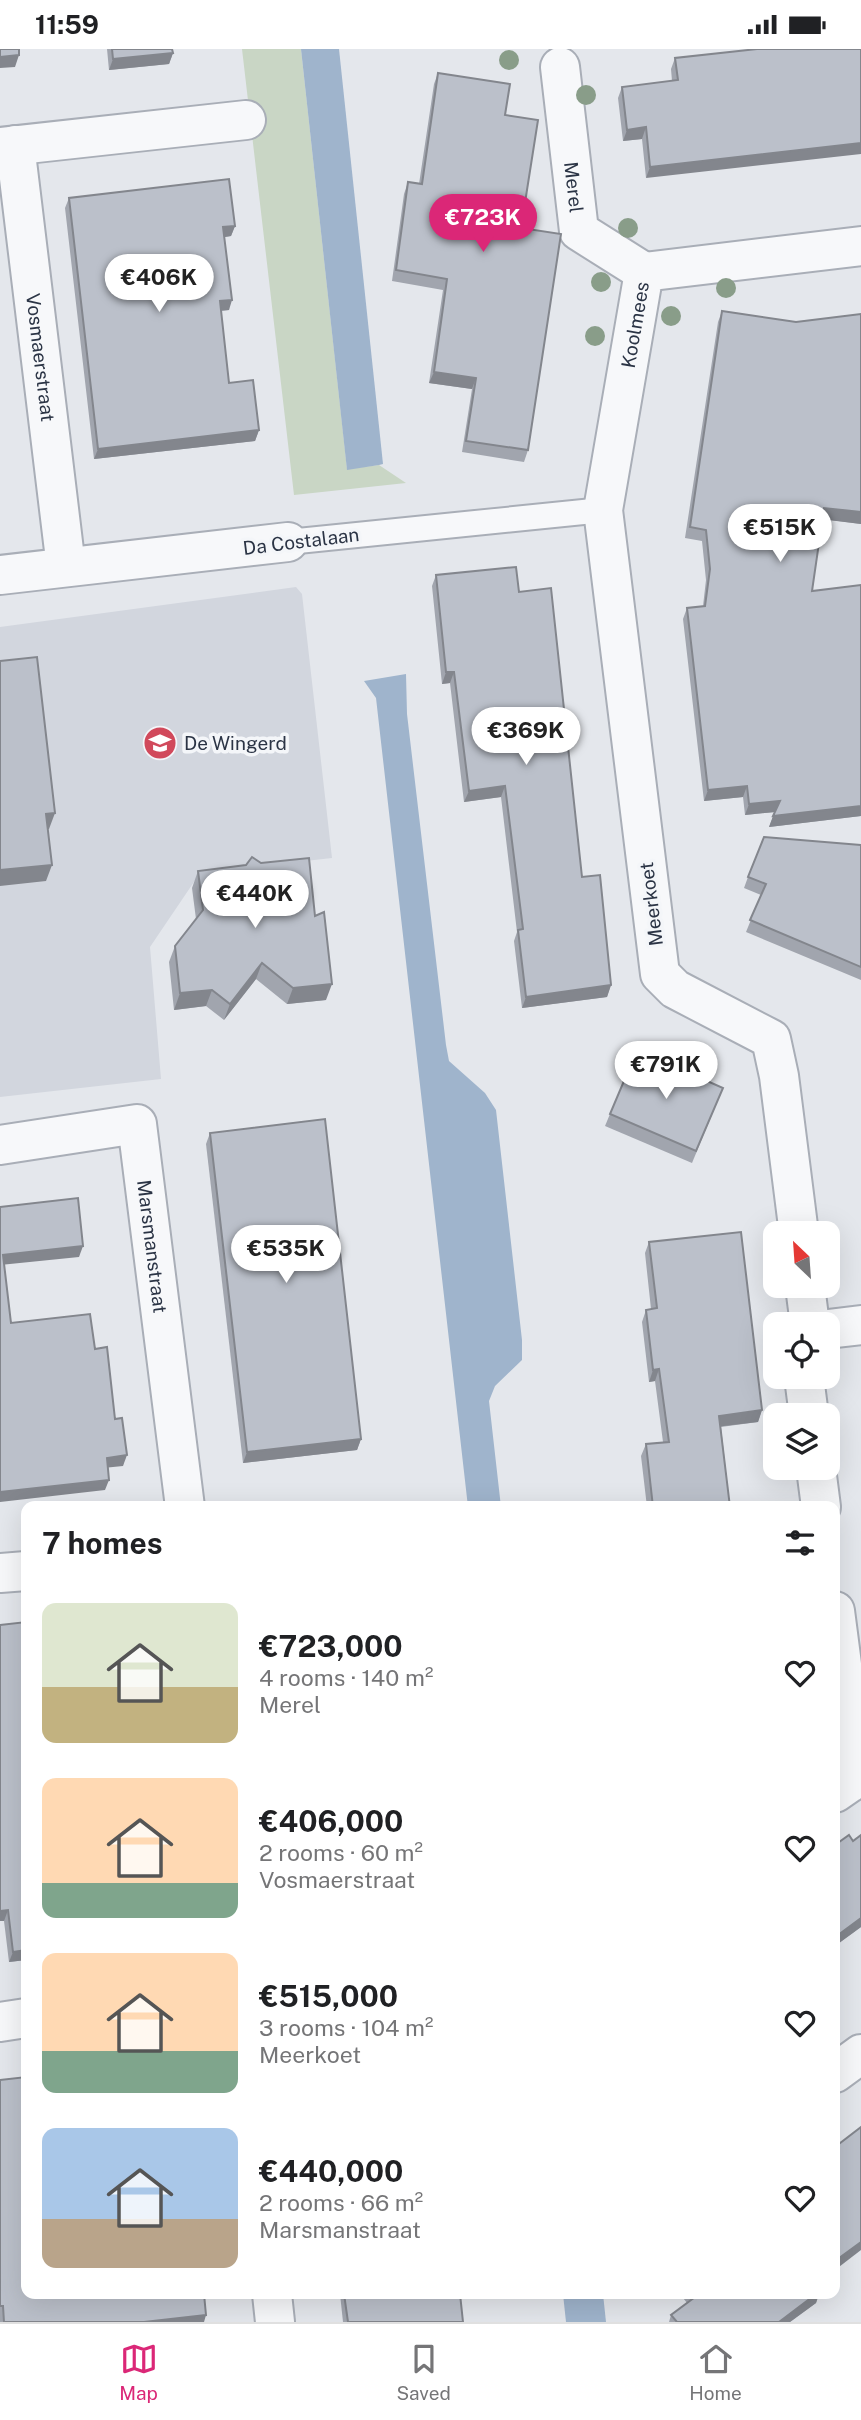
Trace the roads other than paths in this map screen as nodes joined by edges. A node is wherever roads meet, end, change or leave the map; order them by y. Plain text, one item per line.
1 (560, 67) dead end
2 (246, 120) dead end
3 (7, 146) edge
4 (861, 246) edge
5 (644, 272) junction
6 (603, 510) junction
7 (288, 542) joint
8 (66, 568) junction
9 (0, 575) edge
10 (0, 1145) edge
11 (797, 1221) edge
12 (861, 1325) edge
13 (840, 1328) edge
14 (818, 1480) edge
15 (184, 1501) edge
16 (820, 1501) edge
17 (21, 1571) edge
18 (0, 1573) edge
19 (840, 1649) edge
20 (840, 1790) edge
21 (21, 2019) edge
22 (0, 2022) edge
23 (861, 2054) edge
24 (840, 2069) edge
25 (273, 2299) edge
26 (275, 2322) edge

1 - 5 street, Merel
2 - 3 street, Vosmaerstraat
3 - 8 street, Vosmaerstraat
4 - 5 street, Koolmees
5 - 6 street, Koolmees
6 - 7 lane, Da Costalaan
6 - 11 street, Meerkoet
7 - 8 street, Da Costalaan
8 - 9 street, Da Costalaan
10 - 15 street, Marsmanstraat
12 - 13 street
14 - 16 street
17 - 18 street
19 - 20 street
21 - 22 street
23 - 24 street
25 - 26 street

